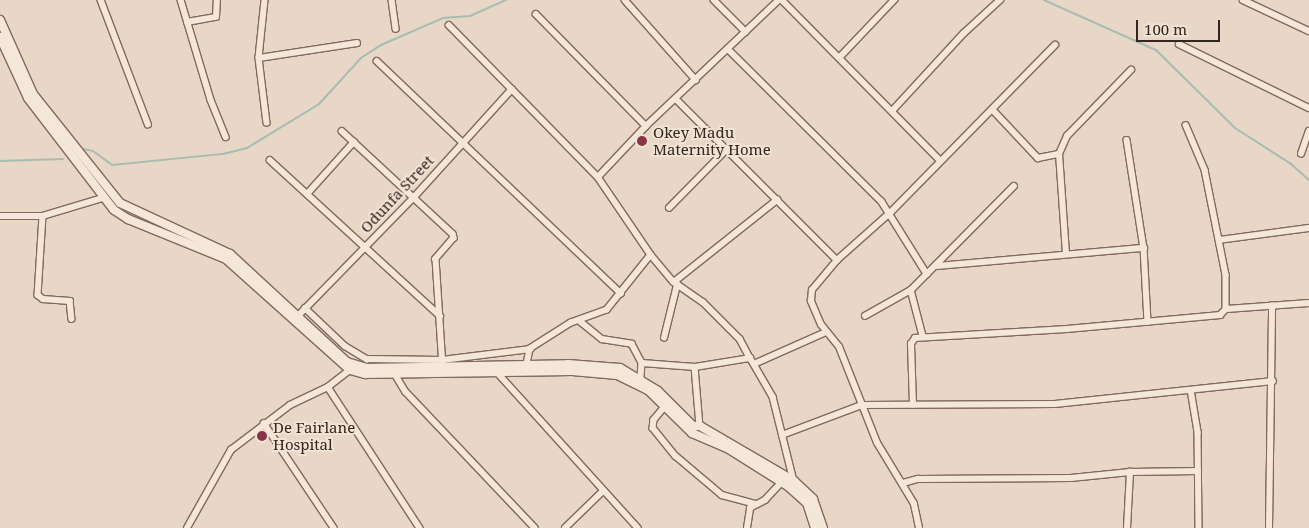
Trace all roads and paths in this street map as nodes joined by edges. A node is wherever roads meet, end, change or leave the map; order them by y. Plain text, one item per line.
1 (101, 0) edge
2 (181, 0) edge
3 (217, 0) edge
4 (264, 0) edge
5 (392, 0) edge
6 (625, 0) edge
7 (714, 0) edge
8 (780, 0) edge
9 (894, 0) edge
10 (1000, 0) edge
11 (1244, 0) edge
12 (536, 14) dead end
13 (0, 20) edge
14 (187, 22) junction
15 (449, 26) dead end
16 (396, 30) dead end
17 (1309, 31) edge
18 (746, 32) junction
19 (0, 37) edge
20 (357, 43) dead end
21 (1179, 44) dead end
22 (1055, 45) dead end
23 (728, 49) junction
24 (840, 57) junction
25 (259, 58) junction
26 (377, 61) dead end
27 (1132, 70) dead end
28 (696, 80) junction
29 (512, 89) junction
30 (676, 99) junction
31 (1309, 108) edge
32 (993, 110) junction
33 (892, 111) junction
34 (268, 123) dead end
35 (148, 124) dead end
36 (1186, 125) dead end
37 (646, 126) junction
38 (342, 131) dead end
39 (1309, 132) edge
40 (226, 136) dead end
41 (464, 140) junction
42 (1127, 140) dead end
43 (354, 142) junction
44 (727, 149) junction
45 (1058, 154) junction
46 (1301, 154) dead end
47 (270, 160) dead end
48 (941, 161) junction
49 (598, 177) junction
50 (1014, 186) dead end
51 (307, 194) junction
52 (415, 196) junction
53 (103, 198) junction
54 (777, 200) junction
55 (669, 208) dead end
56 (891, 212) junction
57 (0, 216) edge
58 (43, 216) junction
59 (1309, 228) edge
60 (1219, 240) junction
61 (365, 247) junction
62 (1144, 248) junction
63 (1066, 254) junction
64 (651, 255) junction
65 (837, 260) junction
66 (937, 266) junction
67 (927, 274) junction
68 (676, 283) junction
69 (911, 290) junction
70 (621, 293) junction
71 (1309, 303) edge
72 (1272, 306) junction
73 (305, 308) junction
74 (1226, 310) junction
75 (299, 315) junction
76 (440, 316) junction
77 (865, 316) dead end
78 (72, 319) dead end
79 (581, 322) junction
80 (1148, 322) junction
81 (826, 332) junction
82 (923, 336) junction
83 (664, 338) dead end
84 (530, 350) junction
85 (500, 352) junction
86 (387, 359) junction
87 (752, 361) junction
88 (443, 363) junction
89 (642, 363) junction
90 (527, 365) junction
91 (695, 367) junction
92 (386, 368) junction
93 (497, 369) junction
94 (350, 370) junction
95 (395, 374) junction
96 (641, 379) junction
97 (1273, 380) junction
98 (328, 386) junction
99 (1191, 390) junction
100 (862, 405) junction
101 (913, 405) junction
102 (665, 407) junction
103 (264, 423) junction
104 (700, 426) junction
105 (782, 435) junction
106 (1198, 471) junction
107 (1130, 472) junction
108 (794, 481) junction
109 (782, 482) junction
110 (904, 483) junction
111 (603, 491) junction
112 (755, 504) junction
113 (187, 528) edge
114 (334, 528) edge
115 (420, 528) edge
116 (535, 528) edge
117 (565, 528) edge
118 (638, 528) edge
119 (747, 528) edge
120 (815, 528) edge
121 (823, 528) edge
122 (919, 528) edge
123 (1127, 528) edge
124 (1199, 528) edge
125 (1269, 528) edge

1 - 35 street
2 - 14 street
3 - 14 street
4 - 25 street
5 - 16 street
6 - 28 street
7 - 18 street
8 - 18 street
8 - 24 street
9 - 24 street
10 - 33 street
11 - 17 street
12 - 37 street
13 - 75 main road
14 - 40 street
15 - 29 street
18 - 23 street
19 - 53 main road
20 - 25 street
21 - 31 street
22 - 32 street
23 - 28 street
23 - 56 street
24 - 33 street
25 - 34 street
26 - 41 street
27 - 45 street
28 - 30 street
29 - 41 street, Odunfa Street
29 - 49 street
30 - 37 street
30 - 44 street
32 - 45 street
32 - 48 street
33 - 48 street
36 - 60 street
37 - 49 street
38 - 43 street
39 - 46 street
41 - 52 street, Odunfa Street
41 - 70 street
42 - 62 street
43 - 51 street
43 - 52 street
44 - 54 street
44 - 55 street
45 - 63 street
47 - 51 street
48 - 56 street
49 - 64 street
50 - 66 street
51 - 61 street
52 - 61 street, Odunfa Street
52 - 76 street
53 - 58 street
53 - 94 main road
54 - 65 street
54 - 68 street
56 - 65 street
56 - 67 street
57 - 58 street
58 - 78 street
59 - 60 street
60 - 74 street
61 - 73 street, Odunfa Street
61 - 76 street
62 - 63 street
62 - 80 street
63 - 66 street
64 - 68 street
64 - 70 street
65 - 81 street
66 - 67 street
67 - 69 street
68 - 83 street
68 - 87 street
69 - 77 street
69 - 82 street
70 - 79 street
71 - 72 street
72 - 74 street
72 - 97 street
73 - 75 street, Odunfa Street
73 - 86 street
74 - 80 street
75 - 92 main road
76 - 88 street
79 - 84 street
79 - 89 street
80 - 82 street
81 - 87 street
81 - 100 street
82 - 101 street
84 - 85 street
84 - 90 street
85 - 88 street
85 - 93 street
86 - 88 street
86 - 92 street
87 - 91 street
87 - 105 street
88 - 92 main road
88 - 93 main road
89 - 91 street
89 - 96 street
90 - 93 main road
90 - 96 main road
91 - 104 street
93 - 95 main road
93 - 102 main road
93 - 111 street
94 - 95 main road
94 - 98 street
95 - 116 street
96 - 104 main road
97 - 99 street
97 - 125 street
98 - 103 street
98 - 115 street
99 - 101 street
99 - 106 street
100 - 101 street
100 - 105 street
100 - 110 street
102 - 109 main road
102 - 112 street
103 - 113 street
103 - 114 street
104 - 108 main road
105 - 108 street
106 - 107 street
106 - 124 street
107 - 110 street
107 - 123 street
108 - 121 main road
109 - 112 street
109 - 120 main road
110 - 122 street
111 - 117 street
111 - 118 street
112 - 119 street

